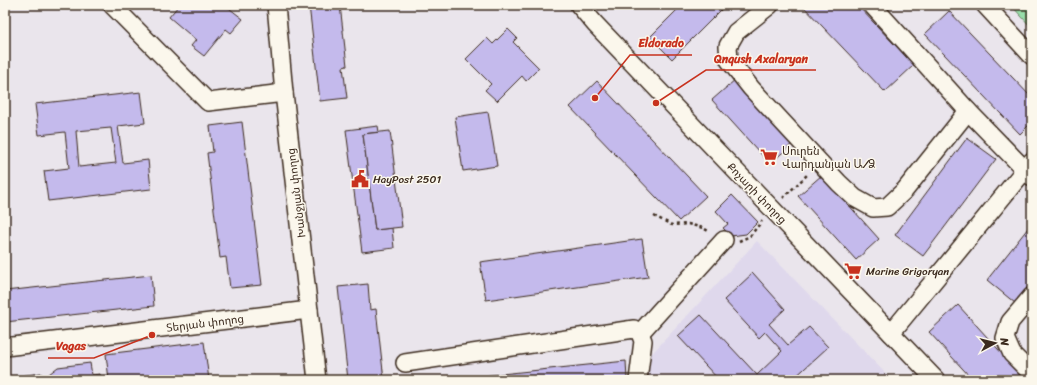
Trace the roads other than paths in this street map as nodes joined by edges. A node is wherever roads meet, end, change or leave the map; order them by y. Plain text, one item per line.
1 (112, 5) edge
2 (276, 5) edge
3 (579, 5) edge
4 (770, 5) edge
5 (872, 5) edge
6 (985, 5) edge
7 (1032, 56) edge
8 (284, 93) junction
9 (968, 111) junction
10 (1029, 169) edge
11 (724, 240) dead end
12 (1032, 296) edge
13 (310, 310) junction
14 (891, 332) junction
15 (640, 333) junction
16 (5, 347) edge
17 (405, 363) dead end
18 (1032, 374) edge
19 (317, 380) edge
20 (638, 380) edge
21 (936, 380) edge

1 - 8 street
2 - 8 street, Խանջյան փողոց
3 - 14 street, Քոչարի փողոց
4 - 9 street
5 - 9 street
6 - 7 street
8 - 13 street, Խանջյան փողոց
9 - 10 street
10 - 14 street
11 - 15 street
12 - 18 street
13 - 16 street, Տերյան փողոց
13 - 19 street, Խանջյան փողոց
14 - 21 street, Քոչարի փողոց
15 - 17 street
15 - 20 street

